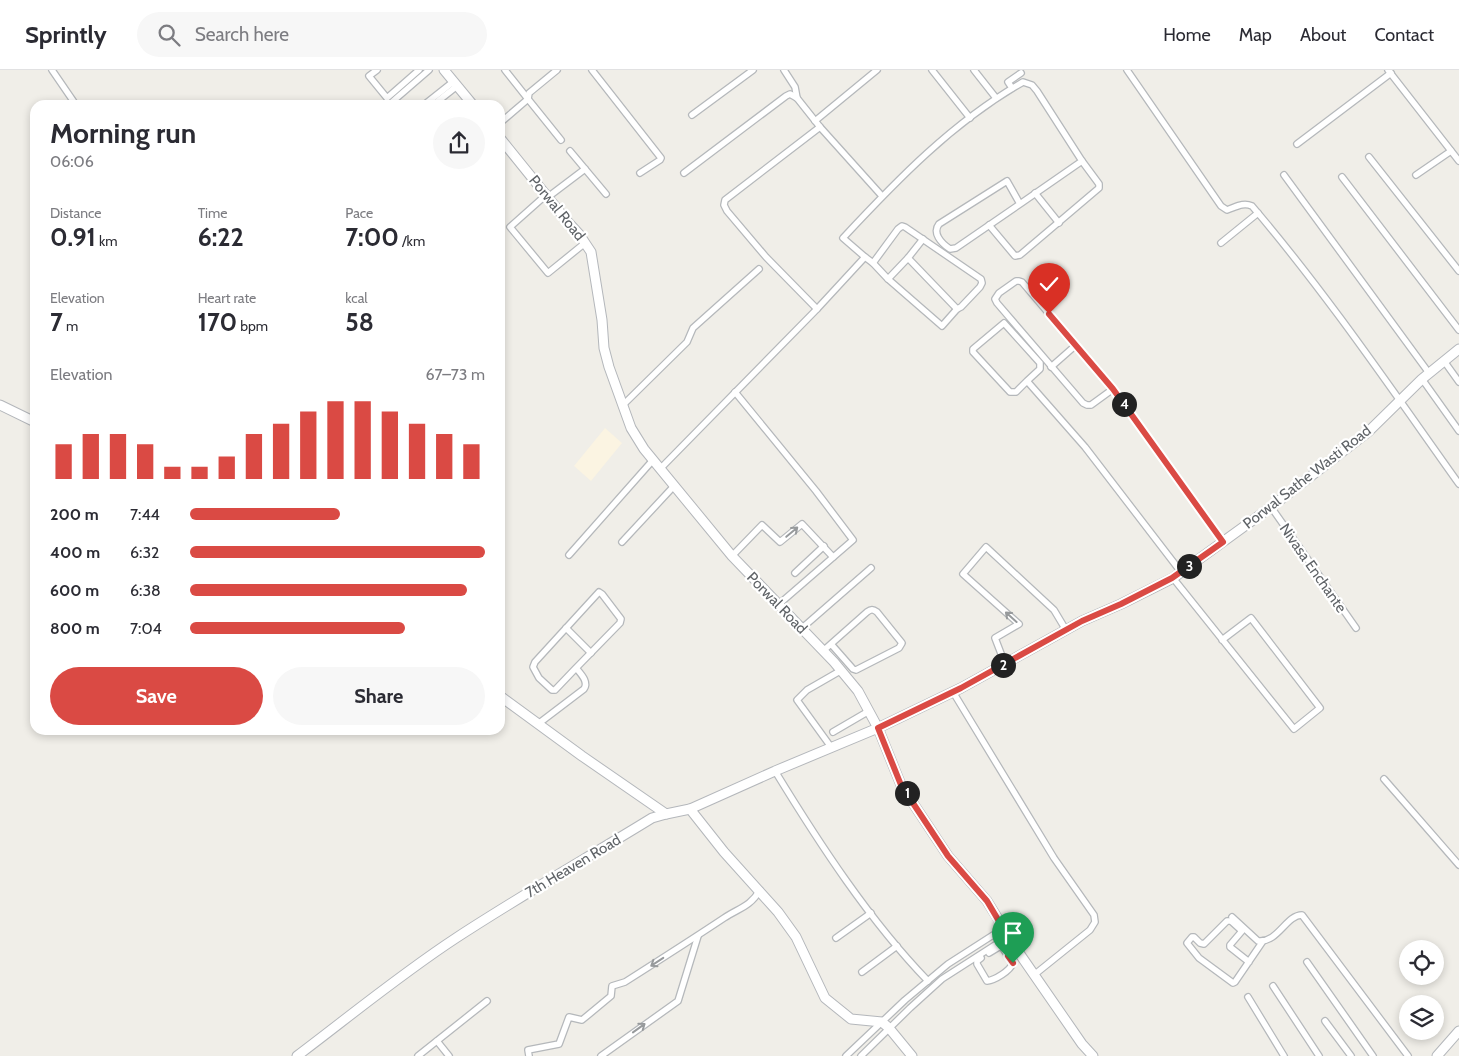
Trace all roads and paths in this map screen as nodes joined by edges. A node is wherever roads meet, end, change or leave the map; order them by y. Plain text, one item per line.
1 (52, 70) edge
2 (377, 70) edge
3 (419, 70) edge
4 (429, 70) edge
5 (444, 70) edge
6 (505, 70) edge
7 (557, 70) edge
8 (592, 70) edge
9 (753, 70) edge
10 (784, 70) edge
11 (877, 70) edge
12 (932, 70) edge
13 (974, 70) edge
14 (1127, 70) edge
15 (1021, 71) edge
16 (1390, 72) edge
17 (455, 84) junction
18 (1012, 88) junction
19 (528, 98) junction
20 (796, 98) junction
21 (996, 98) junction
22 (73, 100) edge
23 (394, 100) edge
24 (431, 100) edge
25 (438, 100) edge
26 (468, 100) edge
27 (692, 115) dead end
28 (970, 118) junction
29 (505, 119) edge
30 (814, 120) junction
31 (820, 127) junction
32 (561, 140) dead end
33 (505, 144) edge
34 (1297, 144) dead end
35 (570, 150) dead end
36 (1451, 151) junction
37 (1369, 157) dead end
38 (1082, 161) junction
39 (1459, 161) edge
40 (585, 169) junction
41 (640, 173) dead end
42 (684, 173) dead end
43 (1284, 175) dead end
44 (1416, 175) dead end
45 (1342, 178) dead end
46 (606, 194) dead end
47 (1035, 194) junction
48 (547, 196) junction
49 (882, 196) junction
50 (1020, 204) junction
51 (1258, 214) junction
52 (1059, 223) junction
53 (989, 225) junction
54 (923, 239) junction
55 (585, 243) junction
56 (1221, 243) dead end
57 (865, 257) junction
58 (908, 258) junction
59 (873, 263) junction
60 (759, 269) dead end
61 (1459, 272) edge
62 (888, 279) junction
63 (817, 309) junction
64 (957, 309) junction
65 (1459, 330) edge
66 (1076, 346) junction
67 (1459, 349) edge
68 (1444, 361) junction
69 (1052, 367) junction
70 (1426, 376) junction
71 (1027, 381) junction
72 (1459, 382) edge
73 (1113, 389) junction
74 (735, 392) junction
75 (1399, 401) junction
76 (0, 405) edge
77 (623, 406) junction
78 (30, 420) edge
79 (1459, 431) edge
80 (653, 460) junction
81 (660, 469) junction
82 (1459, 484) edge
83 (674, 486) junction
84 (1271, 507) junction
85 (622, 542) dead end
86 (1223, 542) junction
87 (824, 546) junction
88 (569, 555) dead end
89 (732, 556) junction
90 (833, 557) junction
91 (871, 568) dead end
92 (1181, 572) junction
93 (795, 573) dead end
94 (1172, 578) junction
95 (778, 605) junction
96 (566, 628) junction
97 (1356, 628) dead end
98 (801, 629) junction
99 (1066, 630) junction
100 (1222, 640) junction
101 (831, 644) junction
102 (823, 652) junction
103 (591, 653) junction
104 (1005, 664) junction
105 (576, 668) junction
106 (840, 671) junction
107 (953, 692) junction
108 (505, 700) edge
109 (869, 711) junction
110 (538, 724) junction
111 (878, 728) junction
112 (833, 732) dead end
113 (832, 747) junction
114 (775, 770) junction
115 (1384, 779) dead end
116 (690, 809) junction
117 (666, 814) junction
118 (1459, 865) edge
119 (760, 890) junction
120 (871, 913) junction
121 (1232, 916) dead end
122 (1006, 932) junction
123 (698, 936) junction
124 (836, 938) dead end
125 (1263, 941) junction
126 (897, 946) junction
127 (1016, 950) junction
128 (1008, 956) junction
129 (1249, 962) junction
130 (1307, 962) dead end
131 (862, 972) dead end
132 (1034, 975) junction
133 (928, 981) junction
134 (1273, 986) dead end
135 (1248, 998) dead end
136 (487, 1001) dead end
137 (1325, 1021) dead end
138 (885, 1025) junction
139 (1459, 1031) edge
140 (437, 1041) junction
141 (297, 1056) edge
142 (418, 1056) edge
143 (448, 1056) edge
144 (529, 1056) edge
145 (601, 1056) edge
146 (846, 1056) edge
147 (861, 1056) edge
148 (912, 1056) edge
149 (1093, 1056) edge
150 (1284, 1056) edge
151 (1319, 1056) edge
152 (1350, 1056) edge
153 (1373, 1056) edge
154 (1408, 1056) edge
155 (1437, 1056) edge

1 - 22 street
2 - 3 street
4 - 23 street
5 - 17 street
6 - 19 street
7 - 19 street
8 - 41 street
9 - 27 street
10 - 20 street
11 - 30 street
12 - 28 street
13 - 21 street
14 - 51 street
15 - 18 street
16 - 34 street
16 - 36 street
17 - 24 street
17 - 25 street
17 - 26 street
18 - 21 street
18 - 38 street
19 - 29 street
19 - 32 street
20 - 30 street
20 - 42 street
21 - 28 street
28 - 49 street
30 - 31 street
31 - 49 street
31 - 63 street
33 - 48 street, Porwal Road
35 - 40 street
36 - 39 street
36 - 44 street
37 - 61 street
38 - 47 street
38 - 52 street
40 - 46 street
40 - 48 street
43 - 70 street
45 - 65 street
47 - 50 street
47 - 52 street
48 - 55 street, Porwal Road
48 - 55 street
49 - 57 street
50 - 53 street
50 - 53 street
51 - 56 street
51 - 75 street
52 - 53 street
54 - 58 street
54 - 59 street
54 - 64 street
55 - 77 street, Porwal Road
57 - 59 street
57 - 63 street
58 - 62 street
58 - 64 street
59 - 62 street
60 - 77 street
62 - 64 street
63 - 74 street
66 - 69 street
66 - 69 street
66 - 73 street
67 - 68 street, Porwal Sathe Wasti Road
68 - 70 street, Porwal Sathe Wasti Road
68 - 72 street
69 - 73 street
70 - 75 street, Porwal Sathe Wasti Road
70 - 79 street
71 - 71 street
71 - 92 street
73 - 86 street
74 - 81 street
74 - 90 street
75 - 82 street
75 - 84 street, Porwal Sathe Wasti Road
76 - 78 street
77 - 80 street, Porwal Road
80 - 81 street, Porwal Road
80 - 88 street
81 - 83 street, Porwal Road
83 - 85 street
83 - 89 street, Porwal Road
84 - 86 street, Porwal Sathe Wasti Road
84 - 97 street, Nivasa Enchante
86 - 92 street, Porwal Sathe Wasti Road
89 -> 87 street
87 - 90 street
87 - 93 street
89 - 95 street, Porwal Road
90 - 95 street
91 - 98 street
92 - 94 street, Porwal Sathe Wasti Road
94 - 99 street, Porwal Sathe Wasti Road
94 - 100 street
95 - 98 street, Porwal Road
96 - 103 street
96 - 103 street
96 - 105 street
98 - 102 street, Porwal Road
99 - 104 street, Porwal Sathe Wasti Road
104 -> 99 street
100 - 100 street
101 - 101 street
101 - 102 street
102 - 106 street, Porwal Road
103 - 105 street
104 - 107 street, Porwal Sathe Wasti Road
105 - 110 street
106 - 109 street, Porwal Road
106 - 113 street
107 - 111 street, Porwal Sathe Wasti Road
107 - 132 street
108 - 110 street
109 - 111 street, Porwal Road
109 - 112 street
110 - 117 street
111 - 113 street, 7th Heaven Road
111 - 122 street, Porwal Road
113 - 114 street, 7th Heaven Road
114 - 116 street, 7th Heaven Road
114 - 120 street
115 - 118 street
116 - 117 street, 7th Heaven Road
116 - 119 street
117 - 141 street, 7th Heaven Road
119 - 123 street
119 - 138 street
120 - 124 street
120 - 126 street
121 - 125 street
122 - 127 street, Porwal Road
122 - 133 street
122 - 138 street
123 -> 144 street
145 -> 123 street
125 - 129 street
125 - 154 street
126 - 131 street
126 - 133 street
127 - 128 street
127 - 132 street, Porwal Road
128 - 128 street
129 - 129 street
130 - 153 street
132 - 149 street, Porwal Road
133 - 138 street
134 - 151 street
135 - 150 street
136 - 140 street
137 - 152 street
138 - 146 street
138 - 147 street
138 - 148 street
139 - 155 street
140 - 142 street
140 - 143 street

